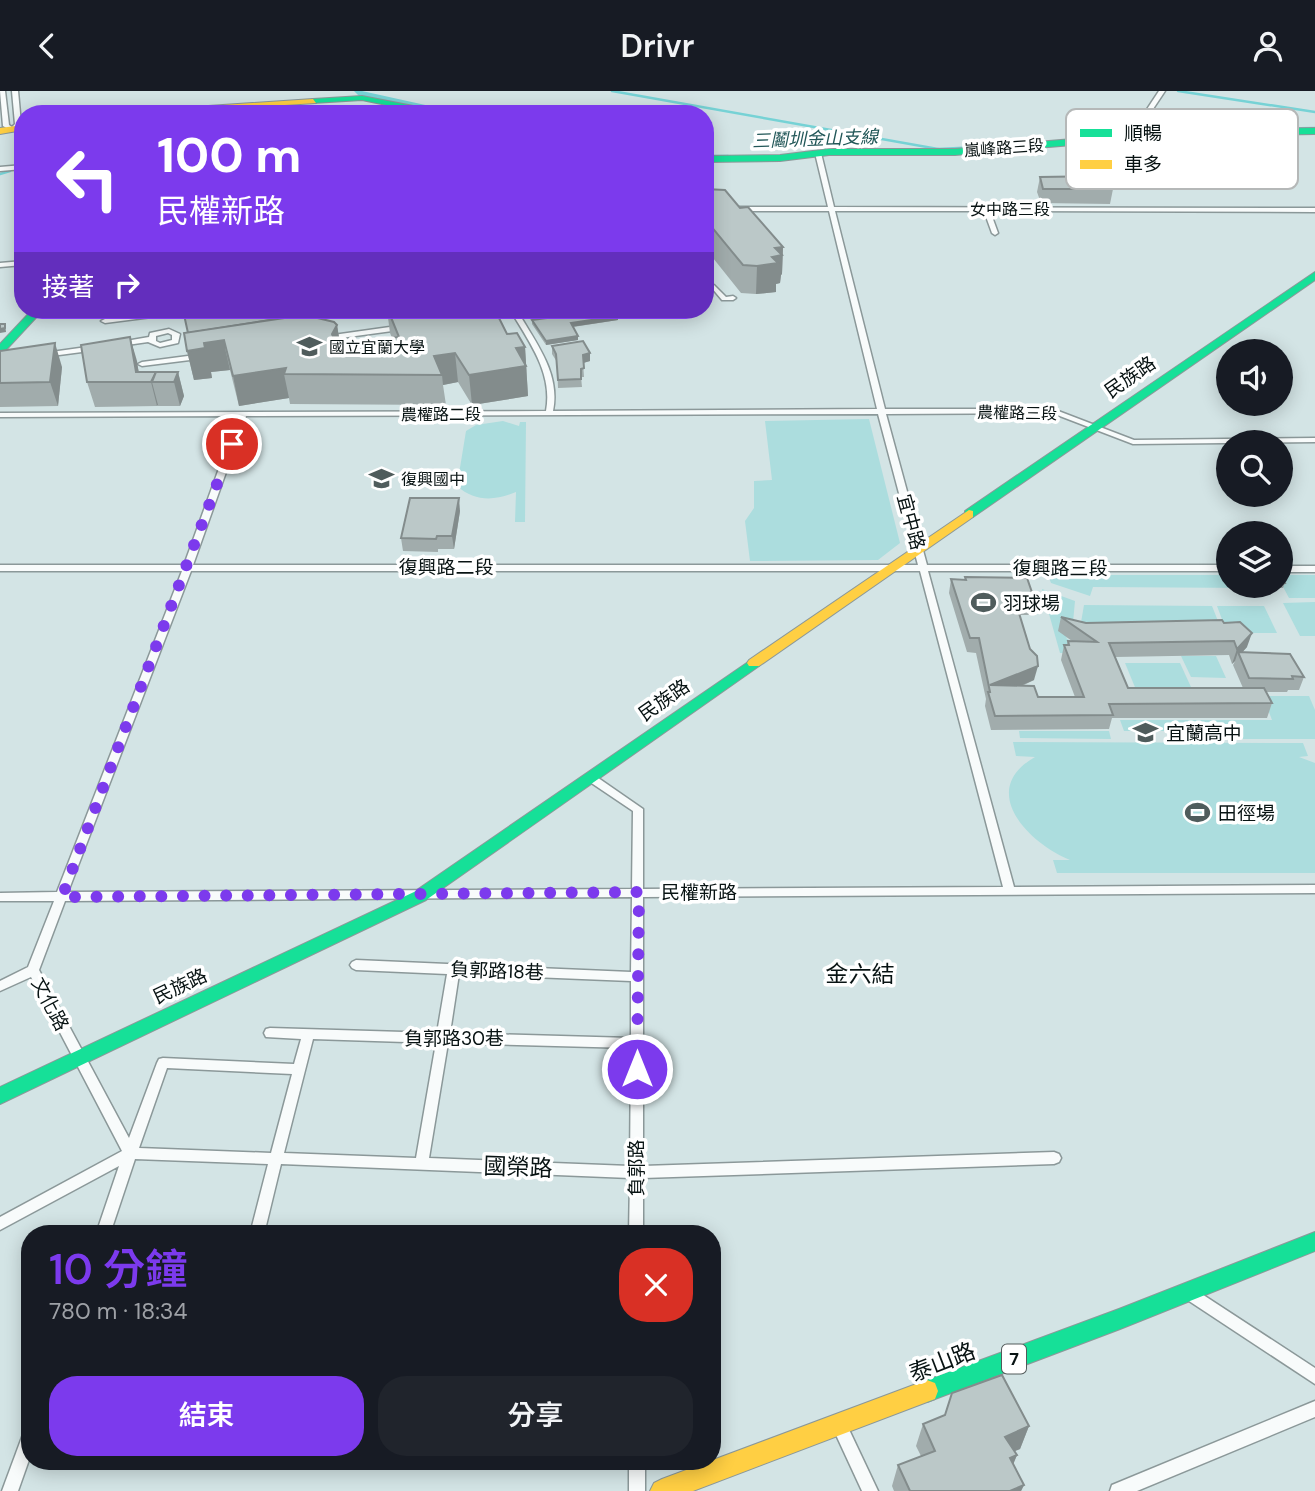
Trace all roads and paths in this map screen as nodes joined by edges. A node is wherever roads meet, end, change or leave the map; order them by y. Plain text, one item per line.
1 (13, 91) edge
2 (239, 91) edge
3 (1163, 91) edge
4 (3, 92) edge
5 (226, 105) edge
6 (280, 105) edge
7 (398, 105) edge
8 (1151, 109) edge
9 (12, 127) edge
10 (1066, 144) edge
11 (818, 153) junction
12 (714, 159) edge
13 (730, 209) edge
14 (830, 209) junction
15 (986, 209) junction
16 (1315, 210) edge
17 (995, 233) dead end
18 (1315, 275) edge
19 (714, 286) dead end
20 (733, 298) dead end
21 (29, 319) edge
22 (122, 319) edge
23 (155, 319) edge
24 (519, 319) edge
25 (105, 321) dead end
26 (417, 325) edge
27 (313, 340) edge
28 (550, 349) edge
29 (0, 350) edge
30 (539, 351) junction
31 (210, 355) edge
32 (30, 357) edge
33 (142, 364) dead end
34 (882, 412) junction
35 (549, 413) junction
36 (243, 414) junction
37 (0, 415) edge
38 (1096, 427) junction
39 (1315, 440) edge
40 (918, 549) junction
41 (892, 566) junction
42 (925, 567) junction
43 (0, 568) edge
44 (187, 568) junction
45 (1216, 568) edge
46 (1293, 569) edge
47 (1315, 569) edge
48 (591, 777) junction
49 (1315, 889) edge
50 (1009, 890) junction
51 (639, 892) junction
52 (420, 896) junction
53 (0, 897) edge
54 (62, 897) junction
55 (356, 965) dead end
56 (454, 970) junction
57 (33, 971) junction
58 (637, 977) junction
59 (0, 986) edge
60 (270, 1033) dead end
61 (308, 1034) junction
62 (443, 1038) junction
63 (638, 1043) junction
64 (78, 1057) junction
65 (300, 1069) junction
66 (0, 1096) edge
67 (130, 1153) junction
68 (1055, 1157) dead end
69 (277, 1158) junction
70 (422, 1163) junction
71 (635, 1172) junction
72 (0, 1224) edge
73 (106, 1225) edge
74 (259, 1225) edge
75 (636, 1225) edge
76 (1315, 1241) edge
77 (1188, 1292) junction
78 (1315, 1377) edge
79 (1315, 1409) edge
80 (839, 1424) junction
81 (21, 1460) edge
82 (721, 1469) edge
83 (637, 1470) edge
84 (717, 1470) edge
85 (10, 1491) edge
86 (637, 1491) edge
87 (662, 1491) edge
88 (870, 1491) edge
89 (1118, 1491) edge

1 - 4 street
1 - 9 street
2 - 5 street
3 - 8 street
4 - 9 street
6 - 7 street
10 - 11 street, 嵐峰路三段
11 - 12 street, 嵐峰路三段
11 - 14 street, 宜中路
13 - 14 street, 女中路三段
14 - 15 street, 女中路三段
14 - 34 street, 宜中路
15 - 16 street, 女中路三段
15 - 17 street
18 - 38 street, 民族路
19 - 20 street
21 - 29 street
22 - 25 street
23 - 32 street
24 - 30 street
26 - 27 street
28 - 30 street
30 - 35 street
31 - 33 street
34 - 35 street, 農權路二段
34 - 38 street, 農權路三段
34 - 40 street, 宜中路
35 - 36 street, 農權路二段
36 - 37 street, 農權路二段
36 - 44 street, 文化路
38 - 39 street, 農權路三段
38 - 40 street, 民族路
40 - 41 street, 民族路
40 - 42 street, 宜中路
41 - 42 street, 復興路三段
41 - 44 street, 復興路二段
41 - 48 street, 民族路
42 - 45 street, 復興路三段
42 - 50 street, 宜中路
43 - 44 street, 復興路二段
44 - 54 street, 文化路
46 - 47 street
48 - 51 street, 負郭路
48 - 52 street, 民族路
49 - 50 street, 民權新路
50 - 51 street, 民權新路
51 - 52 street, 民權新路
51 - 58 street, 負郭路
52 - 54 street, 民權新路
52 - 64 street, 民族路
53 - 54 street, 民權新路
54 - 57 street, 文化路
55 - 56 street, 負郭路18巷
56 - 58 street, 負郭路18巷
56 - 62 street
57 - 59 street
57 - 64 street, 文化路
58 - 63 street, 負郭路
60 - 61 street, 負郭路30巷
61 - 62 street, 負郭路30巷
61 - 65 street
62 - 63 street, 負郭路30巷
62 - 70 street
63 - 71 street, 負郭路
64 - 66 street, 民族路
64 - 67 street, 文化路
65 - 67 street
65 - 69 street
67 - 69 street, 國榮路
67 - 72 street
67 - 73 street
68 - 71 street, 國榮路
69 - 70 street, 國榮路
69 - 74 street
70 - 71 street, 國榮路
71 - 75 street, 負郭路
76 - 77 street, 泰山路 / 7
77 - 78 street
77 - 80 street, 泰山路 / 7
79 - 89 street
80 - 82 street, 泰山路 / 7
80 - 88 street
81 - 85 street
83 - 86 street
84 - 87 street, 泰山路 / 7

